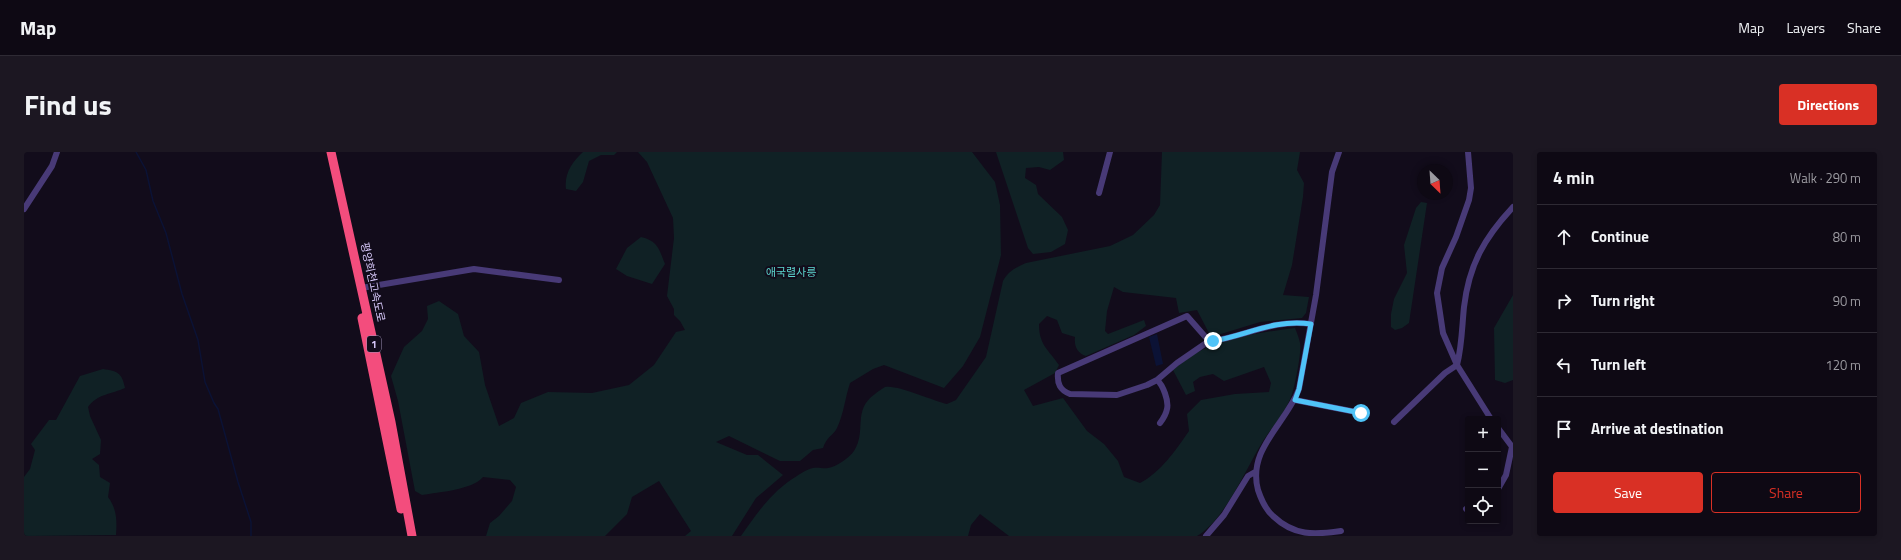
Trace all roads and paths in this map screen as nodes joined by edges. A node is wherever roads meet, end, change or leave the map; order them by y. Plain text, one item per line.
1 (57, 152) edge
2 (327, 152) edge
3 (331, 152) edge
4 (1110, 152) edge
5 (1339, 152) edge
6 (1468, 152) edge
7 (1100, 193) dead end
8 (1513, 207) edge
9 (24, 209) edge
10 (559, 280) dead end
11 (361, 288) junction
12 (1311, 324) junction
13 (1209, 341) junction
14 (1457, 365) junction
15 (1157, 380) junction
16 (1295, 400) junction
17 (1361, 413) dead end
18 (1489, 416) edge
19 (1394, 422) dead end
20 (1160, 424) dead end
21 (1501, 432) edge
22 (1513, 447) edge
23 (1255, 472) junction
24 (1499, 488) edge
25 (1341, 531) dead end
26 (406, 536) edge
27 (412, 536) edge
28 (1206, 536) edge

1 - 9 street
2 - 26 highway, 평양희천고속도로 / 1
3 - 11 highway, 평양희천고속도로 / 1
4 - 7 street
5 - 12 street
6 - 14 street
8 - 14 street
10 - 11 street
11 - 27 highway, 평양희천고속도로 / 1
12 - 13 street
12 - 16 street
13 - 15 street
13 - 15 street
14 - 18 street
14 - 19 street
15 - 20 street
16 - 17 street
16 - 23 street
21 - 22 street
22 - 24 street
23 - 25 street
23 - 28 street

